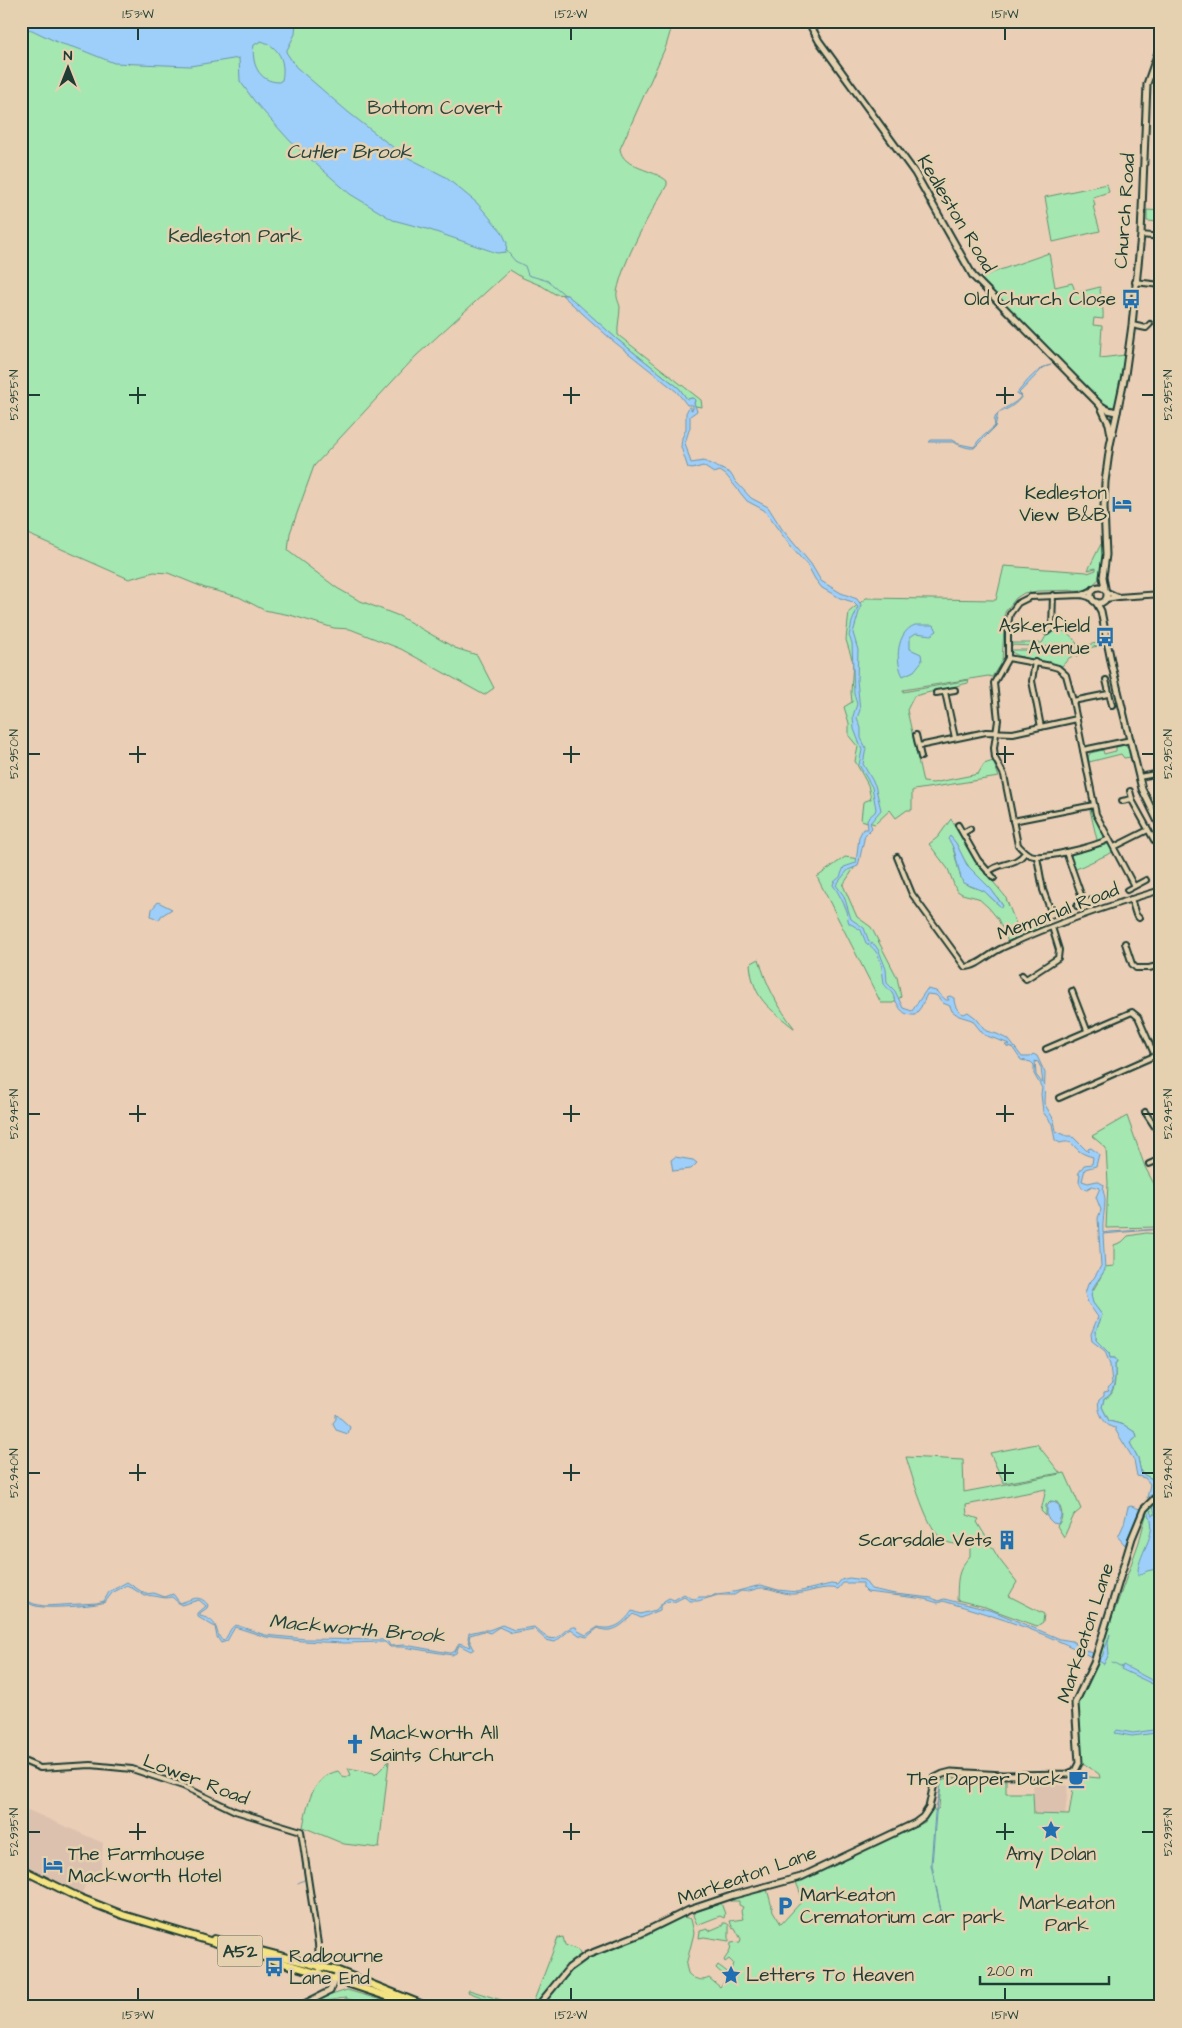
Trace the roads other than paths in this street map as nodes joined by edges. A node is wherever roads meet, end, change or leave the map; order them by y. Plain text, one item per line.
1 (808, 21) edge
2 (1161, 44) edge
3 (1141, 235) junction
4 (1161, 237) edge
5 (1136, 282) junction
6 (1161, 285) edge
7 (1150, 324) dead end
8 (1132, 325) junction
9 (1100, 405) junction
10 (1104, 414) junction
11 (1117, 414) junction
12 (1112, 438) junction
13 (1103, 577) junction
14 (1095, 588) junction
15 (1106, 590) junction
16 (1161, 594) edge
17 (1053, 595) junction
18 (1082, 595) junction
19 (1118, 597) junction
20 (1094, 600) junction
21 (1106, 600) junction
22 (1101, 610) junction
23 (1052, 624) junction
24 (1058, 624) dead end
25 (1047, 632) dead end
26 (1008, 658) junction
27 (1035, 662) junction
28 (1106, 680) dead end
29 (955, 690) dead end
30 (945, 692) junction
31 (936, 693) dead end
32 (1108, 694) junction
33 (1073, 701) junction
34 (1112, 705) dead end
35 (1077, 719) junction
36 (1041, 727) junction
37 (997, 732) junction
38 (916, 735) dead end
39 (955, 738) junction
40 (1131, 740) junction
41 (919, 746) junction
42 (1083, 750) junction
43 (921, 758) dead end
44 (1161, 773) edge
45 (1139, 777) junction
46 (1130, 791) dead end
47 (1132, 799) junction
48 (1122, 802) dead end
49 (1094, 805) junction
50 (1013, 821) junction
51 (958, 825) dead end
52 (1161, 828) edge
53 (970, 829) dead end
54 (1148, 830) junction
55 (963, 833) junction
56 (1109, 839) junction
57 (1154, 840) dead end
58 (1114, 847) junction
59 (1066, 852) junction
60 (1025, 853) junction
61 (897, 857) dead end
62 (1037, 857) junction
63 (988, 872) junction
64 (994, 878) dead end
65 (1146, 880) dead end
66 (1134, 886) junction
67 (1127, 890) dead end
68 (1161, 890) edge
69 (1131, 899) junction
70 (1092, 900) dead end
71 (1084, 903) junction
72 (1077, 906) dead end
73 (1059, 912) dead end
74 (1052, 914) junction
75 (1045, 917) dead end
76 (1139, 918) dead end
77 (1052, 927) junction
78 (1125, 943) dead end
79 (1148, 962) dead end
80 (1161, 965) edge
81 (1149, 968) junction
82 (1022, 975) dead end
83 (1026, 979) junction
84 (1026, 984) dead end
85 (1072, 991) dead end
86 (1075, 999) junction
87 (1070, 1002) dead end
88 (1087, 1030) junction
89 (1046, 1049) dead end
90 (1161, 1053) edge
91 (1155, 1056) junction
92 (1059, 1098) dead end
93 (1145, 1112) dead end
94 (1148, 1118) junction
95 (1142, 1122) dead end
96 (1161, 1136) edge
97 (1161, 1159) edge
98 (1149, 1164) dead end
99 (1161, 1492) edge
100 (21, 1760) edge
101 (21, 1868) edge
102 (162, 1926) junction
103 (318, 1965) junction
104 (338, 1971) junction
105 (320, 1974) junction
106 (336, 1980) junction
107 (298, 2007) edge
108 (419, 2007) edge
109 (428, 2007) edge
110 (537, 2007) edge

1 - 9 street, Kedleston Road
2 - 3 street, Church Road
3 - 4 street
3 - 5 street, Church Road
5 - 6 street
5 - 8 street, Church Road
7 - 8 street
8 - 11 street, Church Road
9 - 10 street, Kedleston Road
9 - 11 street, Kedleston Road
10 - 11 street
10 - 12 street, Kedleston Road
11 - 12 street, Kedleston Road
12 - 13 street, Kedleston Road
13 - 14 street, Kedleston Road
13 - 15 street, Kedleston Road
14 - 15 street
14 - 18 street
14 - 20 street
15 - 19 street
15 - 21 street, Kedleston Road
16 - 19 street
17 - 18 street
17 - 23 street
17 - 26 street
18 - 20 street
19 - 21 street
20 - 21 street
20 - 22 street
21 - 22 street
22 - 40 street
23 - 24 street
23 - 25 street
26 - 27 street
26 - 37 street
27 - 33 street
27 - 36 street
28 - 32 street
29 - 30 street
30 - 31 street
30 - 39 street
32 - 33 street
32 - 34 street
33 - 35 street
35 - 36 street
35 - 42 street
36 - 37 street
37 - 39 street
37 - 50 street
38 - 41 street
39 - 41 street
40 - 42 street
40 - 45 street
41 - 43 street
42 - 49 street
44 - 45 street
45 - 52 street
46 - 47 street
47 - 48 street
47 - 54 street
49 - 50 street
49 - 56 street
50 - 60 street
51 - 55 street
53 - 55 street
54 - 57 street
54 - 58 street
55 - 63 street
56 - 58 street
56 - 59 street
58 - 66 street
59 - 62 street
59 - 71 street
60 - 62 street
60 - 63 street
61 - 77 street, Memorial Road
62 - 74 street
63 - 64 street
65 - 66 street
66 - 67 street
68 - 69 street, Memorial Road
69 - 76 street
69 - 77 street, Memorial Road
70 - 71 street
71 - 72 street
73 - 74 street
74 - 75 street
77 - 83 street
78 - 81 street
79 - 81 street
80 - 81 street
82 - 83 street
83 - 84 street
85 - 86 street
86 - 87 street
86 - 88 street
88 - 89 street
88 - 91 street
90 - 91 street
91 - 92 street
93 - 94 street
94 - 95 street
94 - 96 street
97 - 98 street
99 - 110 street, Markeaton Lane
100 - 103 street, Lower Road
101 - 102 highway, A52
102 - 103 highway, A52
102 - 105 highway, A52
103 - 104 highway, A52
103 - 105 street
104 - 106 street
104 - 109 highway, A52
105 - 106 highway, A52
106 - 107 street
106 - 108 highway, A52

